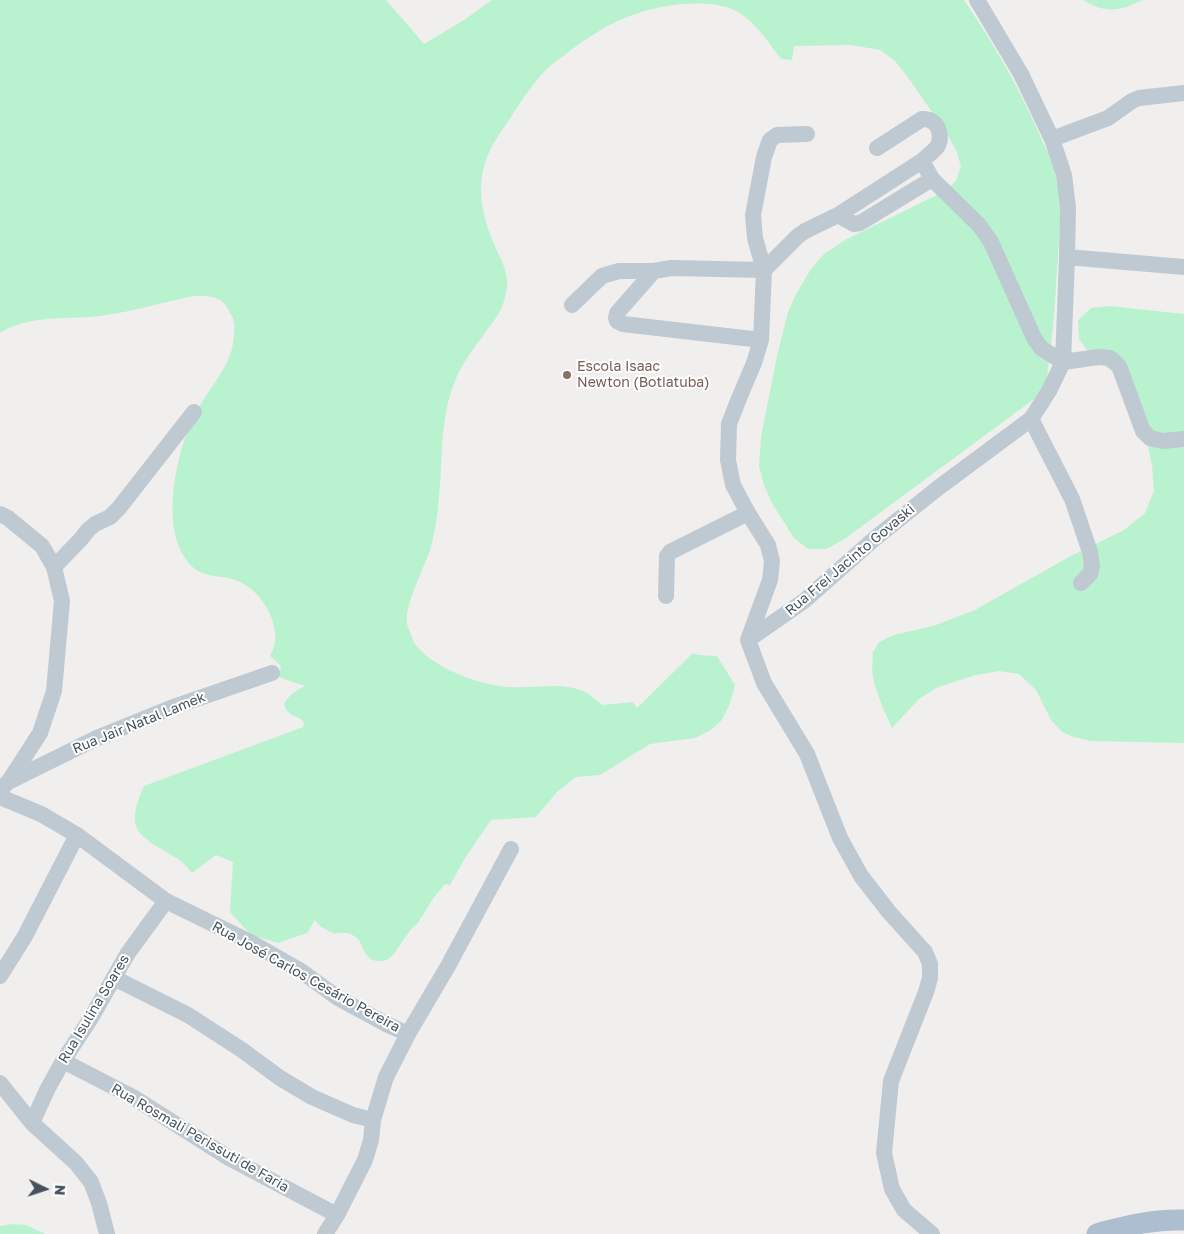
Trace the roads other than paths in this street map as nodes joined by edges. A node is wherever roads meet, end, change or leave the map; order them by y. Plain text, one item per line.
1 (977, 0) edge
2 (1184, 93) edge
3 (806, 134) dead end
4 (1052, 139) junction
5 (877, 148) dead end
6 (922, 161) junction
7 (932, 179) junction
8 (838, 215) junction
9 (1068, 257) junction
10 (1184, 267) edge
11 (764, 270) junction
12 (654, 271) junction
13 (572, 305) dead end
14 (761, 340) junction
15 (1063, 362) junction
16 (194, 412) dead end
17 (1031, 419) junction
18 (1184, 439) edge
19 (748, 513) junction
20 (0, 514) edge
21 (54, 567) junction
22 (1081, 583) dead end
23 (666, 596) dead end
24 (748, 640) junction
25 (272, 673) dead end
26 (5, 786) edge
27 (0, 797) edge
28 (77, 835) junction
29 (511, 849) dead end
30 (166, 902) junction
31 (0, 976) edge
32 (114, 978) junction
33 (408, 1034) junction
34 (63, 1061) junction
35 (0, 1083) edge
36 (373, 1120) junction
37 (32, 1123) junction
38 (337, 1215) junction
39 (1184, 1220) edge
40 (1102, 1233) edge
41 (107, 1234) edge
42 (325, 1234) edge
43 (932, 1234) edge

1 - 4 street, Rua Frei Jacinto Govaski
2 - 4 street
3 - 11 street
4 - 9 street, Rua Frei Jacinto Govaski
5 - 6 street
6 - 7 street
6 - 8 street
7 - 8 street
7 - 15 street
8 - 11 street
9 - 10 street
9 - 15 street, Rua Frei Jacinto Govaski
11 - 12 street
11 - 14 street
12 - 13 street
12 - 14 street
14 - 19 street
15 - 17 street, Rua Frei Jacinto Govaski
15 - 18 street
16 - 21 street
17 - 22 street
17 - 24 street, Rua Frei Jacinto Govaski
19 - 23 street
19 - 24 street
20 - 21 street
21 - 26 street
24 - 43 street
25 - 26 street, Rua Jair Natal Lamek
27 - 28 street, Rua José Carlos Cesário Pereira
28 - 30 street, Rua José Carlos Cesário Pereira
28 - 31 street
29 - 33 street
30 - 32 street, Rua Isulina Soares
30 - 33 street, Rua José Carlos Cesário Pereira
32 - 34 street, Rua Isulina Soares
32 - 36 street
33 - 36 street
34 - 37 street, Rua Isulina Soares
34 - 38 street, Rua Rosmali Perissuti de Faria
35 - 37 street
36 - 38 street
37 - 41 street
38 - 42 street
39 - 40 main road

